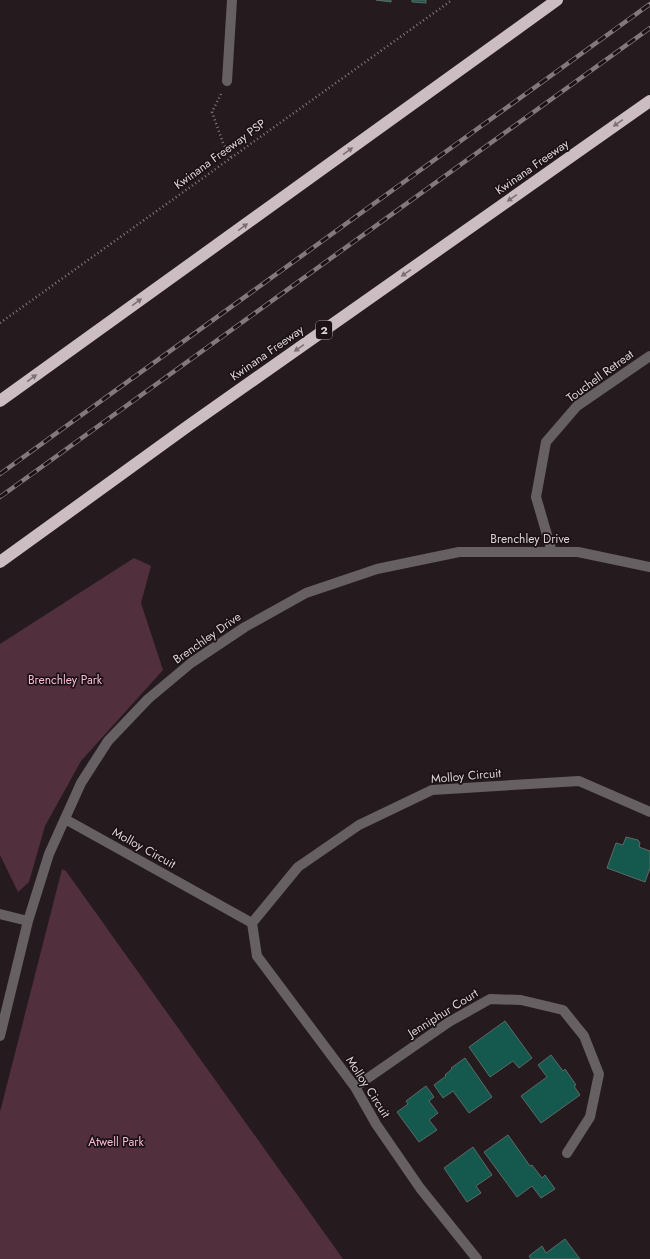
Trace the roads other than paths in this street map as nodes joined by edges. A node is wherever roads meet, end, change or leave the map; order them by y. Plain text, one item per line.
1 (232, 0) edge
2 (557, 0) edge
3 (227, 81) road end
4 (650, 101) edge
5 (650, 356) edge
6 (0, 401) edge
7 (552, 552) junction
8 (0, 562) edge
9 (650, 567) edge
10 (650, 812) edge
11 (65, 819) junction
12 (0, 914) edge
13 (28, 921) junction
14 (252, 923) junction
15 (0, 1036) edge
16 (355, 1087) junction
17 (567, 1153) dead end
18 (477, 1259) edge

1 - 3 street
6 -> 2 highway
4 -> 8 highway, Kwinana Freeway / 2
5 - 7 street, Touchell Retreat
7 - 9 street, Brenchley Drive
7 - 11 street, Brenchley Drive
10 - 14 street, Molloy Circuit
11 - 13 street, Brenchley Drive
11 - 14 street, Molloy Circuit
12 - 13 street
13 - 15 street, Brenchley Drive
14 - 16 street, Molloy Circuit
16 - 17 street, Jenniphur Court
16 - 18 street, Molloy Circuit

